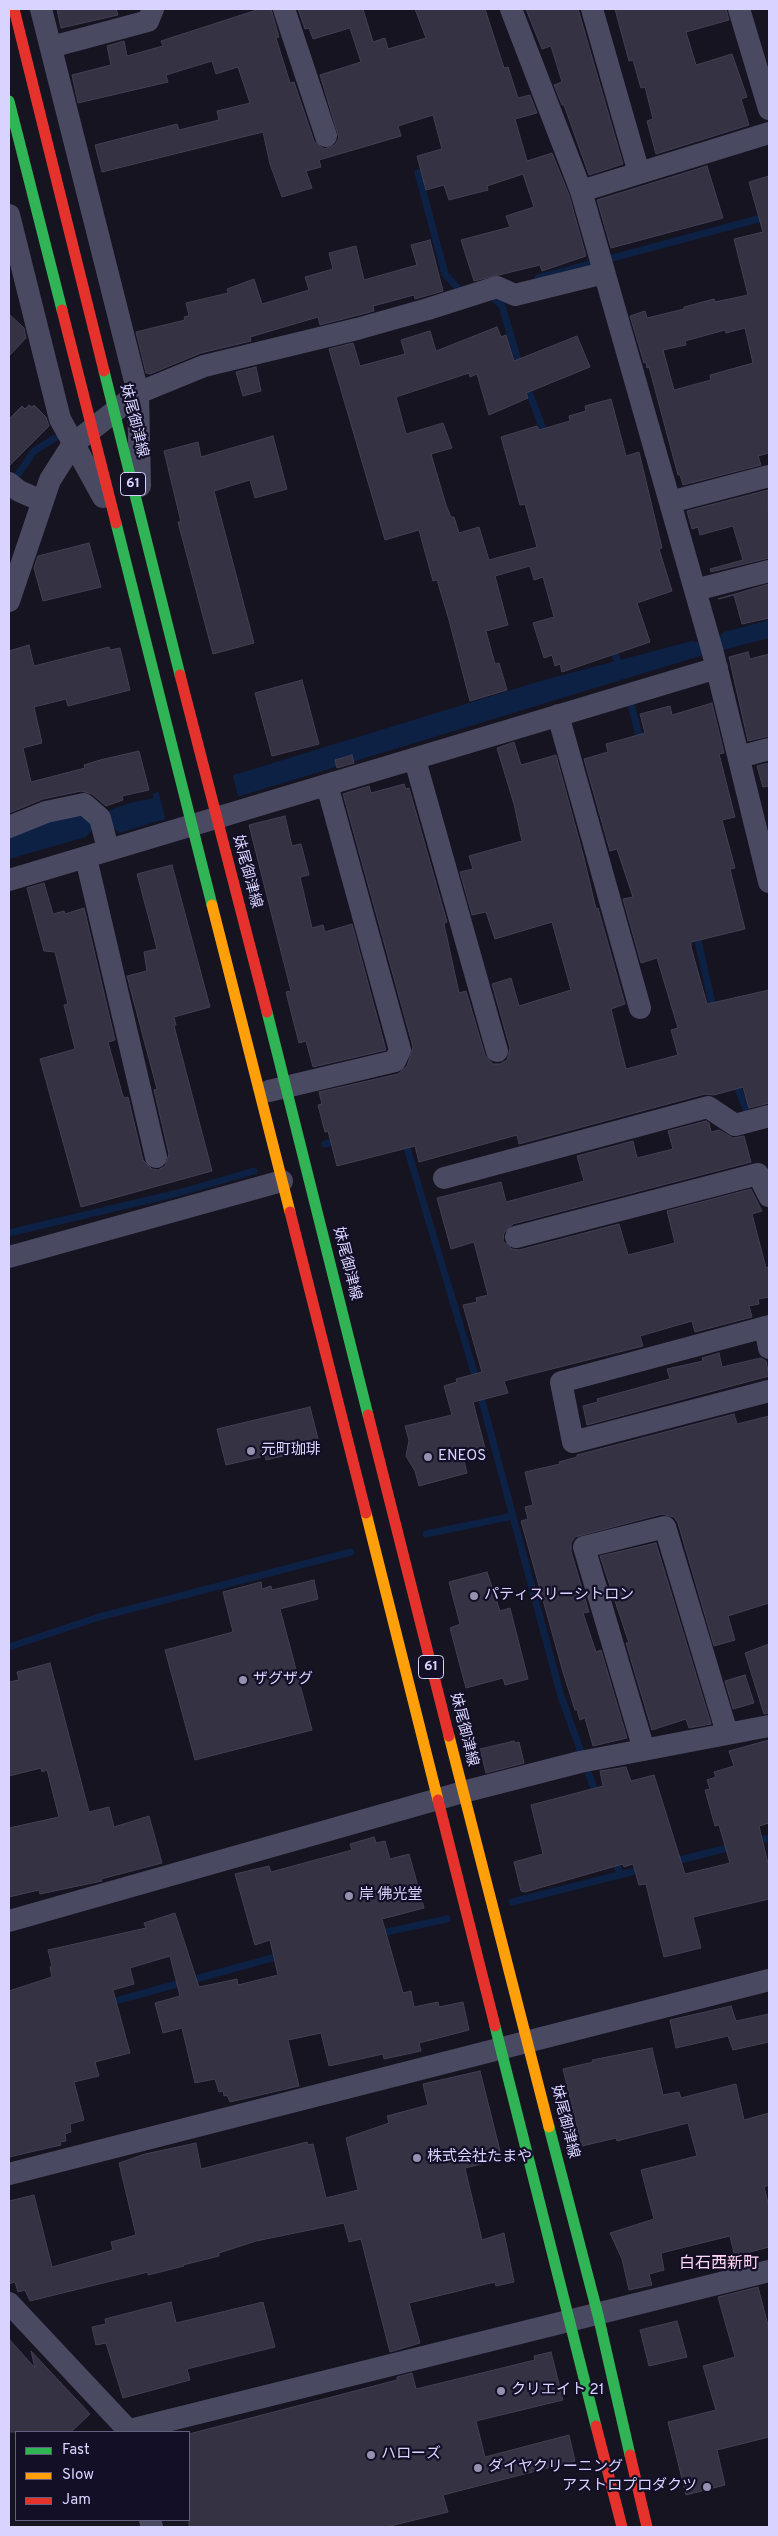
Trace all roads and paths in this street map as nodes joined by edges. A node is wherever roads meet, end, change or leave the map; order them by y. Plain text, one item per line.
1 (14, 9) edge
2 (41, 9) edge
3 (153, 9) edge
4 (284, 9) edge
5 (511, 9) edge
6 (592, 9) edge
7 (739, 9) edge
8 (51, 47) junction
9 (9, 101) edge
10 (769, 109) edge
11 (769, 133) edge
12 (326, 136) dead end
13 (639, 173) junction
14 (581, 191) junction
15 (9, 215) edge
16 (601, 264) junction
17 (138, 393) junction
18 (115, 410) junction
19 (91, 428) junction
20 (73, 444) junction
21 (769, 476) edge
22 (14, 487) edge
23 (42, 500) junction
24 (670, 502) junction
25 (141, 514) junction
26 (117, 521) junction
27 (769, 571) edge
28 (695, 590) junction
29 (9, 601) edge
30 (713, 653) junction
31 (558, 715) junction
32 (769, 749) edge
33 (739, 757) junction
34 (415, 760) junction
35 (327, 785) junction
36 (215, 812) junction
37 (191, 820) junction
38 (9, 827) edge
39 (108, 849) junction
40 (86, 858) junction
41 (768, 873) edge
42 (9, 880) edge
43 (640, 1008) dead end
44 (497, 1050) dead end
45 (286, 1087) junction
46 (260, 1093) junction
47 (769, 1116) edge
48 (156, 1157) dead end
49 (444, 1178) dead end
50 (282, 1181) junction
51 (769, 1196) edge
52 (516, 1237) dead end
53 (9, 1256) edge
54 (768, 1334) edge
55 (769, 1391) edge
56 (769, 1726) edge
57 (727, 1733) junction
58 (644, 1750) junction
59 (463, 1792) junction
60 (437, 1800) junction
61 (9, 1921) edge
62 (769, 1980) edge
63 (527, 2041) junction
64 (501, 2048) junction
65 (9, 2174) edge
66 (769, 2271) edge
67 (9, 2303) edge
68 (598, 2315) junction
69 (570, 2322) junction
70 (130, 2431) edge
71 (622, 2527) edge
72 (646, 2527) edge

1 - 18 main road, 妹尾御津線 / 61
2 - 8 street
3 - 8 street
4 - 12 street
5 - 14 street
6 - 13 street
7 - 10 street
8 - 17 street
9 - 19 main road, 61
11 - 13 street
13 - 14 street
14 - 16 street
15 - 20 street
16 - 17 street
16 - 24 street
17 - 18 street
17 - 25 street
18 - 19 street
18 - 25 main road, 妹尾御津線 / 61
19 - 20 street
19 - 26 main road, 61
20 - 23 street
20 - 26 street
21 - 24 street
22 - 23 street
23 - 29 street
24 - 28 street
25 - 36 main road, 妹尾御津線 / 61
26 - 37 main road, 61
27 - 28 street
28 - 30 street
30 - 31 street
30 - 33 street
31 - 34 street
31 - 43 street
32 - 33 street
33 - 41 street
34 - 35 street
34 - 44 street
35 - 36 street
35 - 45 street
36 - 37 street
36 - 45 main road, 妹尾御津線 / 61
37 - 39 street
37 - 46 main road, 61
38 - 39 street
39 - 40 street
40 - 42 street
40 - 48 street
45 - 46 street
45 - 59 main road, 妹尾御津線 / 61
46 - 50 main road, 61
47 - 49 street
50 - 53 street
50 - 60 main road, 61
51 - 52 street
54 - 55 street
56 - 57 street
57 - 58 street
57 - 58 street
58 - 59 street
59 - 60 street
59 - 63 main road, 妹尾御津線 / 61
60 - 61 street
60 - 64 main road, 61
62 - 63 street
63 - 64 street
63 - 68 main road, 妹尾御津線 / 61
64 - 65 street
64 - 69 main road, 61
66 - 68 street
67 - 70 street
68 - 69 street
68 - 72 main road, 妹尾御津線 / 61
69 - 70 street
69 - 71 main road, 61

